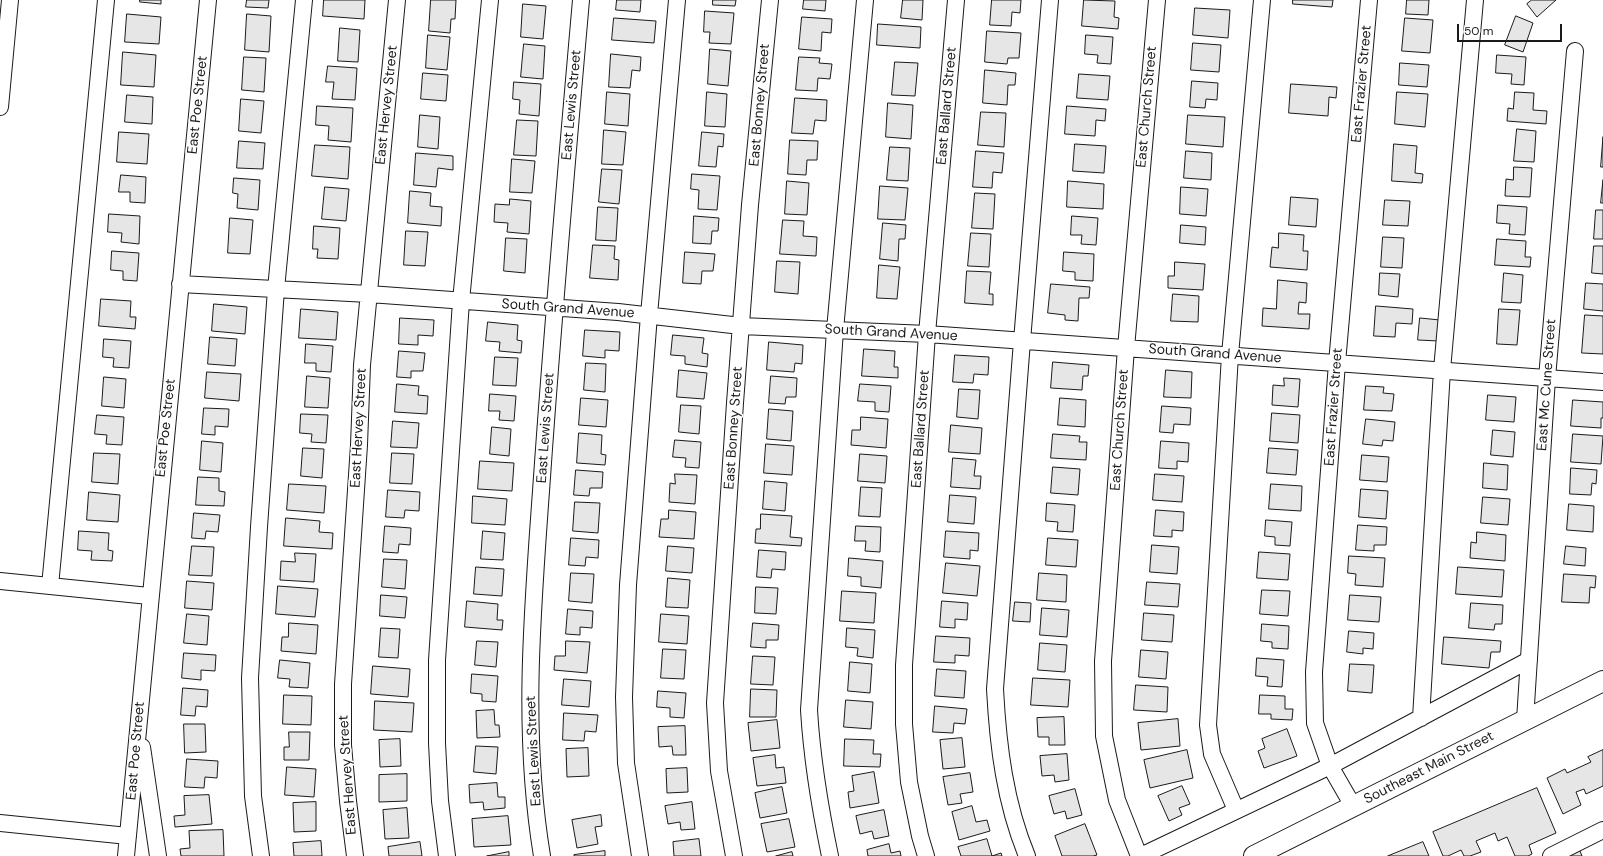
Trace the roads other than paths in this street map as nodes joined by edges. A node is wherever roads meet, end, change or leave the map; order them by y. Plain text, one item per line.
1 (10, 0) edge
2 (106, 0) edge
3 (208, 0) edge
4 (304, 0) edge
5 (397, 0) edge
6 (490, 0) edge
7 (582, 0) edge
8 (677, 0) edge
9 (770, 0) edge
10 (865, 0) edge
11 (956, 0) edge
12 (1050, 0) edge
13 (1157, 0) edge
14 (1262, 0) edge
15 (1369, 0) edge
16 (1475, 0) edge
17 (1575, 50) dead end
18 (0, 107) edge
19 (180, 284) junction
20 (276, 289) junction
21 (368, 294) junction
22 (461, 301) junction
23 (554, 308) junction
24 (649, 316) junction
25 (741, 326) junction
26 (835, 330) junction
27 (927, 334) junction
28 (1022, 340) junction
29 (1126, 348) junction
30 (1230, 355) junction
31 (1337, 363) junction
32 (1442, 370) junction
33 (1547, 378) junction
34 (1603, 382) edge
35 (0, 581) edge
36 (50, 586) junction
37 (150, 596) junction
38 (1529, 660) junction
39 (1603, 681) edge
40 (1421, 718) junction
41 (1525, 720) junction
42 (138, 722) junction
43 (1330, 766) junction
44 (1353, 806) junction
45 (1236, 810) junction
46 (0, 823) edge
47 (1603, 830) edge
48 (128, 836) junction
49 (1276, 851) edge
50 (126, 856) edge
51 (158, 856) edge
52 (261, 856) edge
53 (355, 856) edge
54 (446, 856) edge
55 (542, 856) edge
56 (640, 856) edge
57 (734, 856) edge
58 (830, 856) edge
59 (926, 856) edge
60 (1027, 856) edge
61 (1140, 856) edge
62 (1254, 856) edge
63 (1551, 856) edge

1 - 18 street
2 - 36 street
3 - 19 street, East Poe Street
4 - 20 street
5 - 21 street, East Hervey Street
6 - 22 street
7 - 23 street, East Lewis Street
8 - 24 street
9 - 25 street, East Bonney Street
10 - 26 street
11 - 27 street, East Ballard Street
12 - 28 street
13 - 29 street, East Church Street
14 - 30 street
15 - 31 street, East Frazier Street
16 - 32 street
17 - 33 street, East Mc Cune Street
19 - 20 street, South Grand Avenue
19 - 37 street, East Poe Street
20 - 21 street, South Grand Avenue
20 - 52 street
21 - 22 street, South Grand Avenue
21 - 53 street, East Hervey Street
22 - 23 street, South Grand Avenue
22 - 54 street
23 - 24 street, South Grand Avenue
23 - 55 street, East Lewis Street
24 - 25 street, South Grand Avenue
24 - 56 street
25 - 26 street, South Grand Avenue
25 - 57 street, East Bonney Street
26 - 27 street, South Grand Avenue
26 - 58 street
27 - 28 street, South Grand Avenue
27 - 59 street, East Ballard Street
28 - 29 street, South Grand Avenue
28 - 60 street
29 - 30 street, South Grand Avenue
29 - 61 street, East Church Street
30 - 31 street, South Grand Avenue
30 - 45 street
31 - 32 street, South Grand Avenue
31 - 43 street, East Frazier Street
32 - 33 street, South Grand Avenue
32 - 40 street
33 - 34 street, South Grand Avenue
33 - 38 street, East Mc Cune Street
35 - 36 street
36 - 37 street
37 - 42 street, East Poe Street
38 - 40 street
38 - 41 street, East Mc Cune Street
39 - 41 main road, Southeast Main Street
40 - 43 street
41 - 44 main road, Southeast Main Street
42 - 48 street, East Poe Street
42 - 51 street
43 - 44 street, East Frazier Street
43 - 45 street
44 - 49 main road, Southeast Main Street
45 - 61 street
46 - 48 street
47 - 63 street
48 - 50 street, East Poe Street
49 - 62 main road, Southeast Main Street

